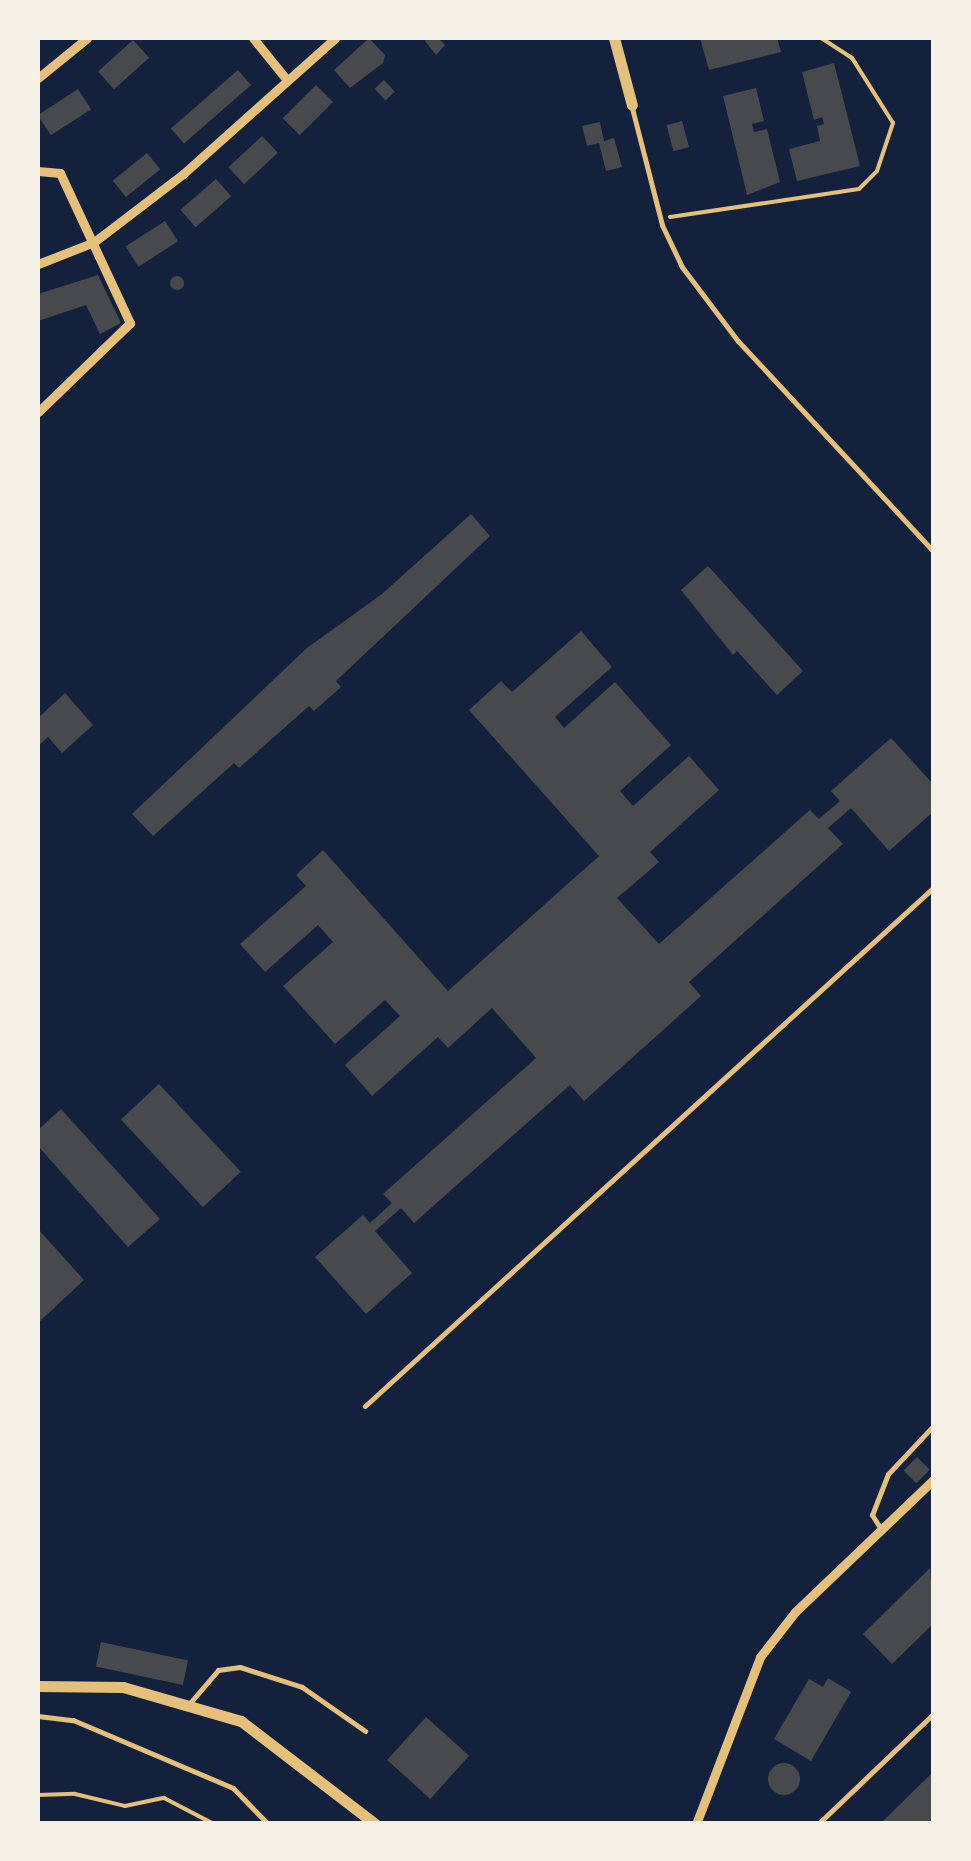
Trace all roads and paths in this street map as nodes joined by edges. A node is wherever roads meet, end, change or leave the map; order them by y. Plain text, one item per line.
1 (87, 38) edge
2 (253, 38) edge
3 (335, 38) edge
4 (614, 38) edge
5 (821, 38) edge
6 (38, 78) edge
7 (287, 80) junction
8 (632, 105) joint
9 (38, 170) edge
10 (660, 218) junction
11 (94, 242) junction
12 (38, 264) edge
13 (38, 412) edge
14 (934, 552) edge
15 (934, 888) edge
16 (365, 1406) dead end
17 (934, 1425) edge
18 (934, 1479) edge
19 (878, 1526) junction
20 (38, 1686) edge
21 (189, 1704) junction
22 (934, 1713) edge
23 (38, 1716) edge
24 (366, 1731) dead end
25 (38, 1795) edge
26 (214, 1824) edge
27 (268, 1824) edge
28 (375, 1824) edge
29 (696, 1824) edge
30 (818, 1824) edge

1 - 6 street
2 - 7 street
3 - 7 street
4 - 8 street
5 - 10 path
7 - 11 street
8 - 10 lane
9 - 11 street
10 - 14 lane
11 - 12 street
11 - 13 street
15 - 16 lane
17 - 19 lane
18 - 19 street
19 - 29 street
20 - 21 street
21 - 24 lane
21 - 28 street
22 - 30 lane
23 - 27 lane
25 - 26 path

